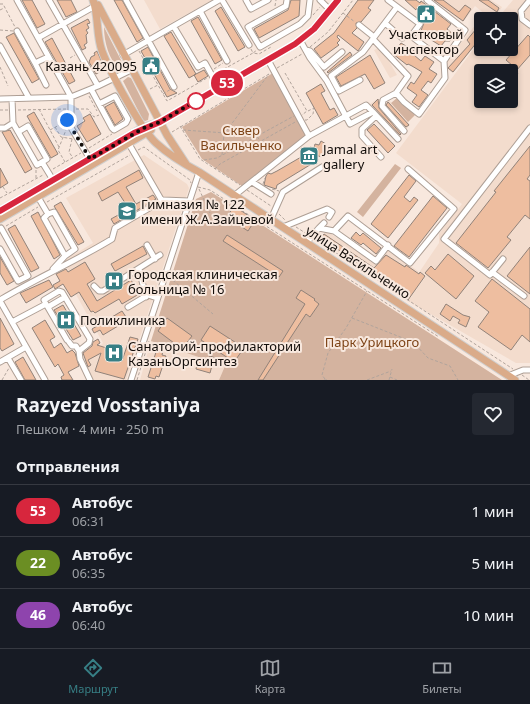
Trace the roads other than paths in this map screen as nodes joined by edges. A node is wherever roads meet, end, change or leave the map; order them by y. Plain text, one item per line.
1 (17, 0) edge
2 (49, 0) edge
3 (126, 0) edge
4 (221, 0) edge
5 (246, 0) edge
6 (268, 0) edge
7 (310, 0) edge
8 (338, 0) edge
9 (388, 0) edge
10 (427, 0) edge
11 (530, 0) edge
12 (322, 1) edge
13 (94, 2) edge
14 (287, 2) edge
15 (397, 7) junction
16 (330, 10) junction
17 (200, 11) junction
18 (385, 23) junction
19 (62, 24) junction
20 (359, 25) road end
21 (530, 25) edge
22 (174, 27) junction
23 (17, 31) road end
24 (411, 36) junction
25 (38, 38) junction
26 (374, 38) junction
27 (300, 40) junction
28 (148, 41) junction
29 (0, 46) edge
30 (250, 47) road end
31 (306, 50) junction
32 (342, 52) dead end
33 (123, 55) junction
34 (3, 56) edge
35 (48, 57) junction
36 (268, 60) junction
37 (227, 61) road end
38 (444, 61) junction
39 (34, 63) junction
40 (131, 70) junction
41 (115, 78) junction
42 (360, 80) dead end
43 (46, 85) dead end
44 (98, 86) junction
45 (174, 87) dead end
46 (219, 88) junction
47 (91, 89) junction
48 (396, 93) junction
49 (70, 97) junction
50 (29, 98) junction
51 (0, 99) edge
52 (12, 99) junction
53 (99, 104) junction
54 (372, 111) dead end
55 (345, 116) junction
56 (376, 116) junction
57 (160, 122) junction
58 (13, 123) junction
59 (2, 128) edge
60 (530, 128) edge
61 (146, 130) junction
62 (404, 130) dead end
63 (18, 132) junction
64 (309, 136) junction
65 (398, 139) dead end
66 (129, 144) junction
67 (381, 157) dead end
68 (90, 159) junction
69 (42, 162) junction
70 (188, 166) junction
71 (322, 167) dead end
72 (408, 169) dead end
73 (199, 172) junction
74 (53, 180) junction
75 (252, 182) junction
76 (271, 194) dead end
77 (235, 195) junction
78 (38, 197) junction
79 (162, 201) junction
80 (189, 201) junction
81 (0, 210) edge
82 (48, 214) junction
83 (329, 216) dead end
84 (0, 219) edge
85 (271, 219) junction
86 (324, 223) dead end
87 (283, 227) junction
88 (1, 228) edge
89 (319, 228) junction
90 (334, 231) junction
91 (309, 240) junction
92 (147, 245) dead end
93 (388, 245) junction
94 (0, 249) edge
95 (160, 255) dead end
96 (65, 256) junction
97 (155, 259) junction
98 (503, 259) dead end
99 (139, 269) junction
100 (51, 271) junction
101 (492, 272) junction
102 (28, 276) junction
103 (31, 282) junction
104 (94, 286) dead end
105 (146, 296) junction
106 (524, 296) dead end
107 (65, 298) junction
108 (157, 298) junction
109 (0, 301) edge
110 (47, 306) junction
111 (128, 307) dead end
112 (12, 322) junction
113 (26, 347) junction
114 (79, 351) junction
115 (3, 359) edge
116 (530, 370) edge
117 (512, 378) edge
118 (131, 379) edge
119 (21, 380) edge
120 (45, 380) edge
121 (90, 380) edge
122 (137, 380) edge

1 - 25 street
2 - 19 street
3 - 28 street
4 - 17 street
4 - 30 street
5 - 6 street
7 - 14 street
8 - 16 main road
9 - 15 street
10 - 38 street
11 - 21 street
12 - 16 street
13 - 19 street
13 - 33 main road, улица Васильченко
13 - 41 main road, улица Васильченко
15 - 18 street
15 - 24 street
16 - 27 main road
17 - 22 street
17 - 37 street
18 - 24 street
18 - 26 street
19 - 25 street
19 - 44 street
20 - 26 street
22 - 28 street
22 - 46 street
23 - 39 street
24 - 38 street
25 - 35 street
26 - 42 street
26 - 48 street
27 - 31 street
27 - 36 main road
28 - 33 street
28 - 45 street
29 - 34 street
31 - 32 street
31 - 55 street
33 - 40 main road, улица Васильченко
34 - 50 street
35 - 39 street
35 - 49 street
36 - 46 main road
36 - 64 street
38 - 48 street
39 - 43 street
40 - 41 street
40 - 57 main road, улица Васильченко
41 - 44 street
41 - 61 main road, улица Васильченко
44 - 47 street
46 - 57 main road
47 - 49 street
47 - 53 street
48 - 62 street
49 - 50 street
49 - 68 street
50 - 52 street
51 - 52 street
52 - 58 street
53 - 53 street
54 - 55 street
55 - 56 street
55 - 64 street
56 - 65 street
56 - 67 street
57 - 61 main road
57 - 70 main road, улица Васильченко
58 - 59 street
58 - 63 street
60 - 101 street
61 - 66 main road
61 - 68 main road
61 - 70 main road, улица Васильченко
63 - 69 street
63 - 69 street
64 - 75 street
66 - 78 main road
66 - 79 street
68 - 74 main road
69 - 74 street
70 - 73 main road, улица Васильченко
71 - 85 street
72 - 93 street
73 - 77 main road, улица Васильченко
73 - 80 street
74 - 81 main road
75 - 76 street
75 - 77 street
77 - 85 main road, улица Васильченко
78 - 82 street
78 - 84 main road
79 - 80 street
79 - 100 street
80 - 108 street
82 - 96 street
82 - 96 street
83 - 87 street
85 - 87 main road, улица Васильченко
86 - 89 street
87 - 91 main road, улица Васильченко
88 - 102 street
89 - 90 street
89 - 91 street
90 - 93 street
90 - 93 street
91 - 117 main road, улица Васильченко
92 - 97 street
94 - 102 street
95 - 97 street
96 - 100 street
97 - 99 street
98 - 101 street
99 - 104 street
99 - 105 street
100 - 103 street
101 - 106 street
102 - 103 street
103 - 109 street
105 - 108 street
105 - 111 street
107 - 110 street
107 - 110 street
107 - 114 street
108 - 118 street
109 - 112 street
110 - 112 street
110 - 114 street
112 - 113 street
113 - 115 street
113 - 120 street
114 - 121 street
115 - 119 street
116 - 117 street
118 - 122 street

